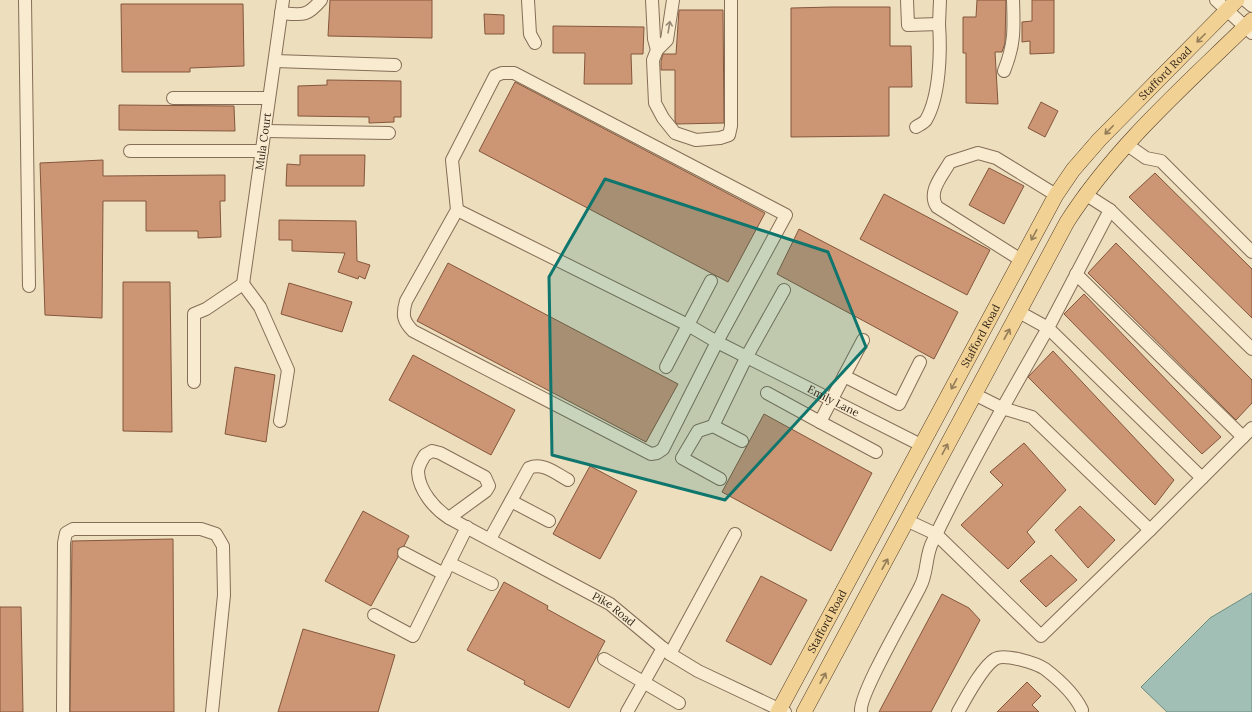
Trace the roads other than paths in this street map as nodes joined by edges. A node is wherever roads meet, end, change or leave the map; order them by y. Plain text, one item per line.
1 (25, 0) edge
2 (283, 0) edge
3 (321, 0) edge
4 (528, 0) edge
5 (652, 0) edge
6 (673, 0) edge
7 (731, 0) edge
8 (907, 0) edge
9 (940, 0) edge
10 (1013, 0) edge
11 (1216, 0) edge
12 (1245, 0) edge
13 (1233, 5) edge
14 (1252, 6) edge
15 (281, 13) junction
16 (939, 24) junction
17 (1250, 26) edge
18 (535, 43) dead end
19 (657, 50) junction
20 (275, 61) junction
21 (395, 65) dead end
22 (1004, 70) dead end
23 (173, 98) dead end
24 (269, 98) junction
25 (916, 127) dead end
26 (265, 131) junction
27 (389, 133) dead end
28 (1126, 144) junction
29 (130, 151) dead end
30 (262, 151) junction
31 (1085, 194) junction
32 (1056, 195) junction
33 (457, 210) junction
34 (1110, 210) junction
35 (1252, 252) edge
36 (1020, 260) junction
37 (1076, 274) junction
38 (711, 281) dead end
39 (243, 284) junction
40 (29, 286) dead end
41 (784, 290) dead end
42 (999, 300) junction
43 (1019, 312) junction
44 (688, 325) junction
45 (1048, 328) junction
46 (863, 340) dead end
47 (717, 342) junction
48 (1252, 349) edge
49 (747, 356) junction
50 (920, 362) dead end
51 (666, 367) dead end
52 (844, 376) junction
53 (194, 382) dead end
54 (767, 393) dead end
55 (974, 394) junction
56 (832, 399) junction
57 (1002, 408) junction
58 (280, 421) dead end
59 (820, 422) junction
60 (713, 426) junction
61 (1252, 428) edge
62 (1243, 438) junction
63 (742, 442) dead end
64 (921, 445) junction
65 (876, 452) dead end
66 (1202, 478) junction
67 (720, 479) dead end
68 (568, 480) dead end
69 (511, 501) junction
70 (887, 508) junction
71 (449, 518) junction
72 (549, 521) dead end
73 (908, 521) junction
74 (467, 527) junction
75 (1150, 530) junction
76 (735, 534) dead end
77 (936, 534) junction
78 (490, 540) junction
79 (404, 553) dead end
80 (447, 569) junction
81 (492, 584) dead end
82 (374, 615) dead end
83 (667, 651) junction
84 (604, 659) dead end
85 (644, 682) junction
86 (679, 703) dead end
87 (781, 711) edge
88 (1082, 711) edge
89 (63, 712) edge
90 (212, 712) edge
91 (627, 712) edge
92 (804, 712) edge
93 (861, 712) edge
94 (958, 712) edge

1 - 40 street
2 - 15 street, Mula Court
3 - 15 street
4 - 18 street
5 - 19 street
19 -> 6 street
7 - 19 street
8 - 16 street
9 - 16 street
10 - 22 street
11 - 13 street
12 - 14 street
13 - 17 street
13 -> 32 main road, Stafford Road
15 - 20 street, Mula Court
16 - 25 street
17 - 28 main road, Stafford Road
20 - 21 street
20 - 24 street, Mula Court
23 - 24 street
24 - 26 street, Mula Court
26 - 27 street
26 - 30 street, Mula Court
28 - 31 main road, Stafford Road
28 - 35 street
29 - 30 street
30 - 39 street, Mula Court
31 - 34 street
31 - 43 main road, Stafford Road
32 -> 36 main road, Stafford Road
32 - 36 street
33 - 44 street, Emily Lane
33 - 47 street
33 - 47 street
34 - 37 street
34 - 48 street
36 - 42 main road, Stafford Road
37 - 45 street
37 - 62 street
38 - 44 street
39 - 53 street
39 - 58 street
41 - 49 street
42 - 43 main road
42 -> 64 main road, Stafford Road
43 - 45 street
55 -> 43 main road, Stafford Road
44 - 47 street, Emily Lane
44 - 51 street
45 - 57 street
45 - 66 street
46 - 52 street
47 - 49 street, Emily Lane
49 - 56 street, Emily Lane
49 - 60 street
50 - 52 street
52 - 56 street
54 - 59 street
55 - 57 street
73 -> 55 main road, Stafford Road
56 - 59 street
56 - 64 street, Emily Lane
57 - 75 street
57 - 77 street
59 - 65 street
60 - 63 street
60 - 67 street
61 - 62 street
62 - 66 street
64 - 70 main road, Stafford Road
66 - 75 street
68 - 69 street
69 - 72 street
69 - 78 street
70 - 73 main road
70 - 87 main road, Stafford Road
71 - 71 street, Pike Road
71 - 74 street, Pike Road
73 - 77 street
92 -> 73 main road, Stafford Road
74 - 78 street, Pike Road
74 - 80 street
75 - 77 street
76 - 83 street
77 - 93 street
78 - 83 street, Pike Road
79 - 80 street
80 - 81 street
80 - 82 street
83 - 85 street
83 - 87 street, Pike Road
84 - 85 street
85 - 86 street
85 - 91 street
88 - 94 street
89 - 90 street

